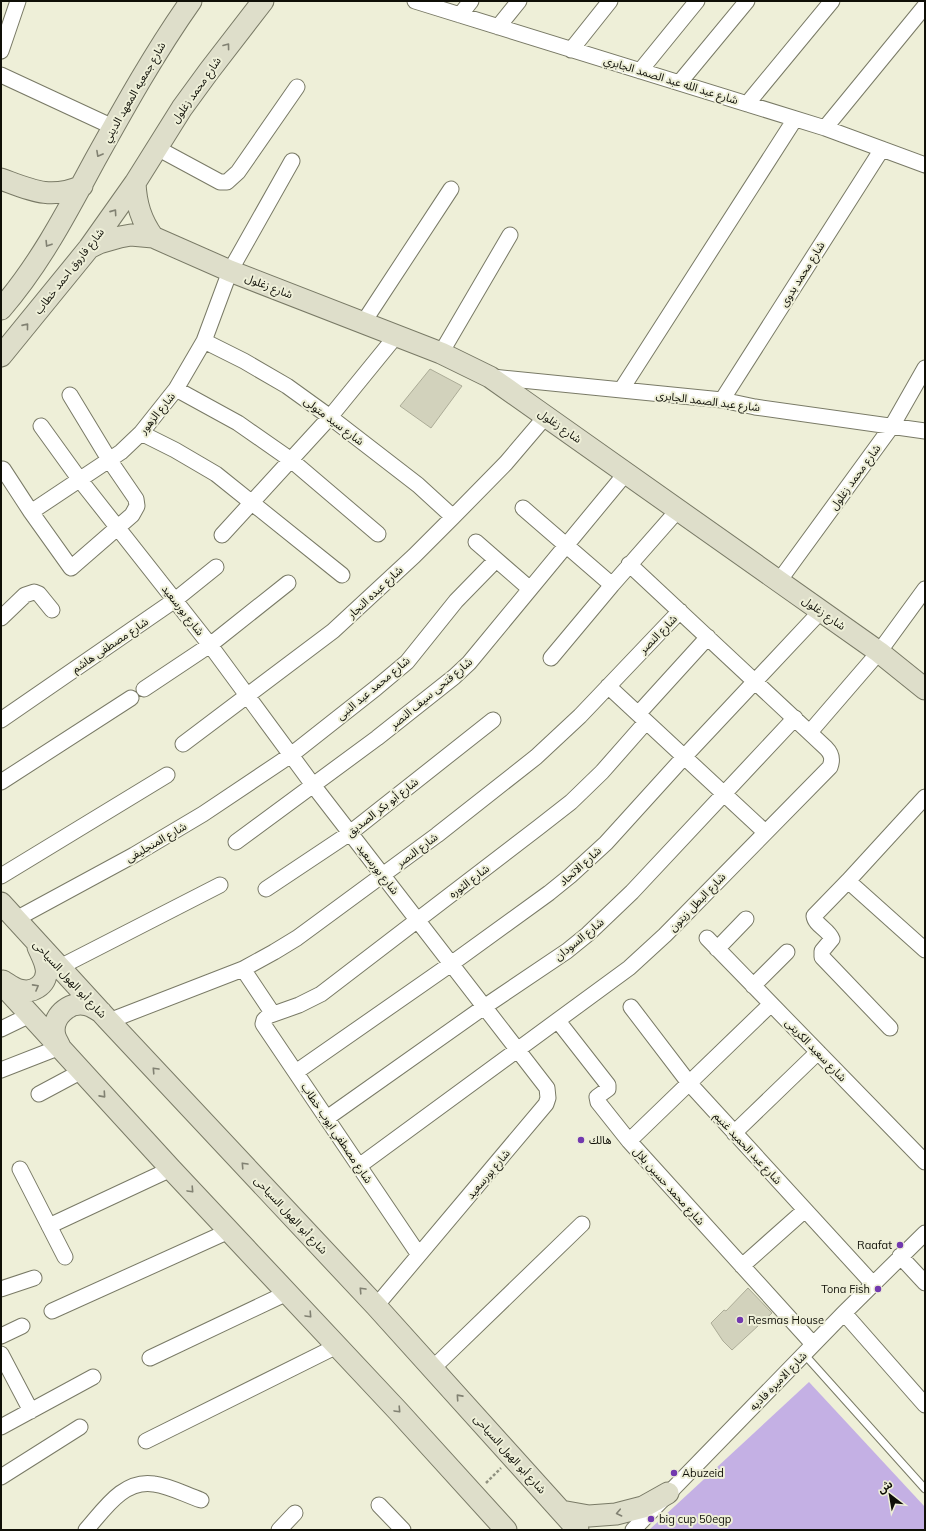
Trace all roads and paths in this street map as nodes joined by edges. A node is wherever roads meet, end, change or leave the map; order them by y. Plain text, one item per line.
1 (18, 1) edge
2 (190, 1) edge
3 (263, 1) edge
4 (415, 1) edge
5 (471, 1) edge
6 (519, 1) edge
7 (610, 1) edge
8 (698, 1) edge
9 (748, 1) edge
10 (832, 1) edge
11 (925, 6) edge
12 (460, 15) junction
13 (498, 26) junction
14 (571, 50) junction
15 (1, 52) edge
16 (640, 71) junction
17 (1, 75) edge
18 (680, 82) junction
19 (298, 87) dead end
20 (747, 104) junction
21 (795, 119) junction
22 (113, 127) junction
23 (825, 128) junction
24 (157, 148) junction
25 (882, 149) junction
26 (292, 160) dead end
27 (925, 164) edge
28 (1, 179) edge
29 (135, 183) junction
30 (82, 186) junction
31 (451, 189) dead end
32 (39, 192) junction
33 (59, 226) junction
34 (510, 236) dead end
35 (154, 237) junction
36 (89, 248) junction
37 (230, 270) junction
38 (1, 309) edge
39 (363, 322) junction
40 (396, 336) junction
41 (204, 341) junction
42 (441, 353) junction
43 (1, 356) edge
44 (925, 368) edge
45 (490, 377) junction
46 (176, 389) junction
47 (621, 390) junction
48 (70, 395) dead end
49 (722, 400) junction
50 (546, 416) junction
51 (330, 417) junction
52 (41, 426) dead end
53 (892, 426) junction
54 (925, 431) edge
55 (141, 433) junction
56 (291, 460) junction
57 (110, 461) junction
58 (3, 469) dead end
59 (626, 473) junction
60 (80, 480) junction
61 (251, 503) junction
62 (524, 508) dead end
63 (678, 510) junction
64 (31, 512) junction
65 (453, 516) junction
66 (118, 527) junction
67 (378, 534) dead end
68 (222, 535) dead end
69 (476, 542) dead end
70 (568, 546) junction
71 (496, 560) junction
72 (630, 564) junction
73 (216, 567) dead end
74 (342, 575) dead end
75 (779, 581) junction
76 (288, 583) dead end
77 (612, 584) junction
78 (530, 589) junction
79 (925, 589) edge
80 (175, 600) junction
81 (52, 610) dead end
82 (680, 611) junction
83 (821, 611) junction
84 (1, 618) edge
85 (708, 637) junction
86 (210, 645) junction
87 (879, 652) junction
88 (551, 658) dead end
89 (754, 682) junction
90 (608, 686) junction
91 (144, 689) dead end
92 (925, 689) edge
93 (247, 696) junction
94 (131, 698) dead end
95 (642, 718) junction
96 (795, 718) junction
97 (1, 720) edge
98 (493, 720) dead end
99 (810, 732) junction
100 (183, 744) dead end
101 (291, 755) junction
102 (684, 757) junction
103 (167, 775) dead end
104 (1, 782) edge
105 (313, 785) junction
106 (724, 794) junction
107 (925, 797) edge
108 (766, 832) junction
109 (350, 833) junction
110 (236, 842) dead end
111 (383, 875) junction
112 (1, 876) edge
113 (848, 881) junction
114 (220, 886) dead end
115 (266, 889) dead end
116 (1, 903) edge
117 (746, 918) dead end
118 (16, 919) junction
119 (417, 920) junction
120 (35, 940) junction
121 (925, 950) edge
122 (787, 952) dead end
123 (450, 964) junction
124 (60, 967) junction
125 (243, 969) junction
126 (1, 980) edge
127 (1, 983) edge
128 (753, 986) junction
129 (771, 1004) junction
130 (484, 1007) junction
131 (631, 1007) dead end
132 (273, 1014) junction
133 (30, 1015) junction
134 (105, 1017) junction
135 (558, 1021) junction
136 (890, 1028) dead end
137 (1, 1029) edge
138 (60, 1047) junction
139 (517, 1051) junction
140 (818, 1052) junction
141 (1, 1070) edge
142 (82, 1071) junction
143 (296, 1072) junction
144 (688, 1083) junction
145 (39, 1094) dead end
146 (327, 1118) junction
147 (734, 1133) junction
148 (629, 1141) junction
149 (925, 1162) edge
150 (359, 1166) junction
151 (20, 1169) dead end
152 (171, 1169) junction
153 (805, 1210) junction
154 (582, 1224) dead end
155 (49, 1226) junction
156 (229, 1231) junction
157 (925, 1233) edge
158 (420, 1255) junction
159 (900, 1256) junction
160 (65, 1257) dead end
161 (742, 1266) junction
162 (34, 1278) dead end
163 (925, 1283) edge
164 (873, 1284) junction
165 (1, 1289) edge
166 (287, 1293) junction
167 (376, 1306) junction
168 (52, 1311) dead end
169 (844, 1313) junction
170 (22, 1326) dead end
171 (1, 1336) edge
172 (337, 1346) junction
173 (809, 1349) junction
174 (1, 1354) edge
175 (150, 1358) dead end
176 (433, 1368) junction
177 (93, 1377) dead end
178 (925, 1406) edge
179 (31, 1411) junction
180 (1, 1427) edge
181 (80, 1427) dead end
182 (146, 1441) dead end
183 (513, 1457) junction
184 (1, 1477) edge
185 (925, 1489) edge
186 (473, 1494) junction
187 (668, 1494) junction
188 (201, 1500) dead end
189 (379, 1505) dead end
190 (561, 1511) junction
191 (295, 1513) dead end
192 (93, 1528) edge
193 (278, 1530) edge
194 (403, 1530) edge
195 (506, 1530) edge
196 (578, 1530) edge
197 (632, 1530) edge

1 - 15 street
2 - 22 main road, شارع جمعيه المعهد الديني
24 -> 3 main road, شارع محمد زغلول
4 - 12 street, شارع عبد الله عبد الصمد الجابري
5 - 12 street
6 - 13 street
7 - 14 street
8 - 16 street
9 - 18 street
10 - 20 street
11 - 23 street
12 - 13 street, شارع عبد الله عبد الصمد الجابري
13 - 14 street, شارع عبد الله عبد الصمد الجابري
14 - 16 street, شارع عبد الله عبد الصمد الجابري
16 - 18 street, شارع عبد الله عبد الصمد الجابري
17 - 22 street
18 - 20 street, شارع عبد الله عبد الصمد الجابري
19 - 24 street
20 - 21 street, شارع عبد الله عبد الصمد الجابري
21 - 23 street, شارع عبد الله عبد الصمد الجابري
21 - 47 street
22 -> 30 main road, شارع جمعيه المعهد الديني
23 - 25 street, شارع عبد الله عبد الصمد الجابري
24 - 29 main road, شارع محمد زغلول
25 - 27 street, شارع عبد الله عبد الصمد الجابري
25 - 49 street, شارع محمد بدوى
26 - 37 street, شارع الزهور
28 - 32 main road
29 - 35 main road
36 -> 29 main road, شارع فاروق احمد خطاب
30 - 32 main road
30 - 33 main road
31 - 39 street
32 - 33 main road
33 -> 38 main road
34 - 42 street
35 - 36 main road, شارع زغلول
35 - 37 main road, شارع زغلول
43 -> 36 main road, شارع فاروق احمد خطاب
37 - 39 main road, شارع زغلول
37 - 41 street, شارع الزهور
39 - 40 main road, شارع زغلول
40 - 42 main road, شارع زغلول
40 - 51 street
41 - 46 street, شارع الزهور
41 - 51 street, شارع سيد متولى
42 - 45 main road, شارع زغلول
44 - 53 street, شارع محمد زغلول
45 - 47 street, شارع عبد الصمد الجابرى
45 - 50 main road, شارع زغلول
46 - 55 street, شارع الزهور
46 - 56 street
47 - 49 street, شارع عبد الصمد الجابرى
48 - 57 street
49 - 53 street, شارع عبد الصمد الجابرى
50 - 59 main road, شارع زغلول
50 - 65 street, شارع عبده النجار
51 - 56 street
51 - 65 street, شارع سيد متولى
52 - 60 street, شارع بورسعيد
53 - 54 street, شارع عبد الصمد الجابرى
53 - 75 street, شارع محمد زغلول
55 - 57 street, شارع الزهور
55 - 61 street
56 - 61 street
56 - 67 street
57 - 60 street, شارع الزهور
57 - 66 street
58 - 64 street
59 - 63 main road, شارع زغلول
59 - 70 street, شارع فتحى سيف النصر
60 - 64 street, شارع الزهور
60 - 66 street, شارع بورسعيد
61 - 68 street
61 - 74 street
62 - 70 street
63 - 72 street
63 - 75 main road, شارع زغلول
64 - 66 street
65 - 93 street, شارع عبده النجار
66 - 80 street, شارع بورسعيد
69 - 71 street
70 - 77 street
70 - 78 street, شارع فتحى سيف النصر
71 - 78 street
71 - 101 street, شارع محمد عبد النبى
72 - 77 street
72 - 82 street, شارع البطل زيتون
73 - 80 street, شارع مصطفى هاشم
75 - 83 main road, شارع زغلول
76 - 86 street
77 - 88 street
78 - 105 street, شارع فتحى سيف النصر
79 - 87 street
80 - 86 street, شارع بورسعيد
80 - 97 street, شارع مصطفى هاشم
81 - 84 street
82 - 85 street, شارع البطل زيتون
82 - 90 street, شارع النصر
83 - 87 main road, شارع زغلول
83 - 89 street, شارع الاتحاد
85 - 89 street, شارع البطل زيتون
85 - 95 street, شارع الثوره
86 - 91 street
86 - 93 street, شارع بورسعيد
87 - 92 main road, شارع زغلول
87 - 99 street
89 - 96 street, شارع البطل زيتون
89 - 102 street, شارع الاتحاد
90 - 95 street
90 - 111 street, شارع النصر
93 - 100 street, شارع عبده النجار
93 - 101 street, شارع بورسعيد
94 - 104 street
95 - 102 street
95 - 119 street, شارع الثوره
96 - 99 street, شارع البطل زيتون
96 - 106 street, شارع السودان
98 - 109 street, شارع أبو بكر الصديق
99 - 108 street, شارع البطل زيتون
101 - 105 street, شارع بورسعيد
101 - 118 street, شارع المنجليفى
102 - 106 street
102 - 123 street, شارع الاتحاد
103 - 112 street
105 - 109 street, شارع بورسعيد
105 - 110 street, شارع فتحى سيف النصر
106 - 108 street
106 - 130 street, شارع السودان
107 - 113 street
108 - 135 street, شارع البطل زيتون
109 - 111 street, شارع بورسعيد
109 - 115 street, شارع أبو بكر الصديق
111 - 119 street, شارع بورسعيد
111 - 125 street, شارع النصر
113 - 121 street
113 - 136 street
114 - 124 street
116 - 118 main road, شارع أبو الهول السياحى
117 - 128 street, شارع سعيد الكريتى
118 - 120 main road, شارع أبو الهول السياحى
119 - 123 street, شارع بورسعيد
119 - 132 street, شارع الثوره
120 - 124 main road, شارع أبو الهول السياحى
126 -> 120 main road
122 - 128 street
123 - 130 street, شارع بورسعيد
123 - 143 street, شارع الاتحاد
124 - 134 main road, شارع أبو الهول السياحى
125 - 132 street
125 - 134 street, شارع النصر
127 - 133 main road
128 - 129 street, شارع سعيد الكريتى
129 - 140 street, شارع سعيد الكريتى
129 - 144 street
130 - 139 street, شارع بورسعيد
130 - 146 street, شارع السودان
131 - 144 street, شارع عبد الحميد غنيم
132 - 143 street, شارع مصطفي ايوب خطاب
133 - 137 street
133 - 138 main road
134 - 138 main road
167 -> 134 main road, شارع أبو الهول السياحى
135 - 139 street, شارع البطل زيتون
135 - 148 street, شارع محمد حسين بلال
138 - 141 street
138 - 142 main road
139 - 150 street, شارع البطل زيتون
139 - 158 street, شارع بورسعيد
140 - 147 street
140 - 149 street, شارع سعيد الكريتى
142 - 145 street
142 -> 152 main road
143 - 146 street, شارع مصطفي ايوب خطاب
144 - 147 street, شارع عبد الحميد غنيم
144 - 148 street
146 - 150 street, شارع مصطفي ايوب خطاب
147 - 153 street, شارع عبد الحميد غنيم
148 - 161 street, شارع محمد حسين بلال
150 - 158 street, شارع مصطفي ايوب خطاب
151 - 155 street
152 - 155 street
152 -> 156 main road
153 - 161 street
153 - 164 street, شارع عبد الحميد غنيم
154 - 176 street
155 - 160 street
156 - 166 main road
156 - 168 street
157 - 159 street, شارع الاميره فاديه
158 - 167 street, شارع بورسعيد
159 - 163 street
159 - 164 street, شارع الاميره فاديه
161 - 173 street, شارع محمد حسين بلال
162 - 165 street
164 - 169 street, شارع الاميره فاديه
166 -> 172 main road
166 - 175 street
167 - 176 main road, شارع أبو الهول السياحى
169 - 173 street, شارع الاميره فاديه
169 - 178 street
170 - 171 street
172 - 182 street
172 -> 186 main road
173 - 185 lane
173 - 187 street, شارع الاميره فاديه
174 - 179 street
183 -> 176 main road, شارع أبو الهول السياحى
177 - 179 street
179 - 180 street
181 - 184 street
183 - 186 path
183 - 190 main road, شارع أبو الهول السياحى
186 - 195 main road
187 -> 190 main road
187 - 197 street, شارع الاميره فاديه
188 - 192 street
189 - 194 street
190 - 196 main road, شارع أبو الهول السياحى
191 - 193 street

